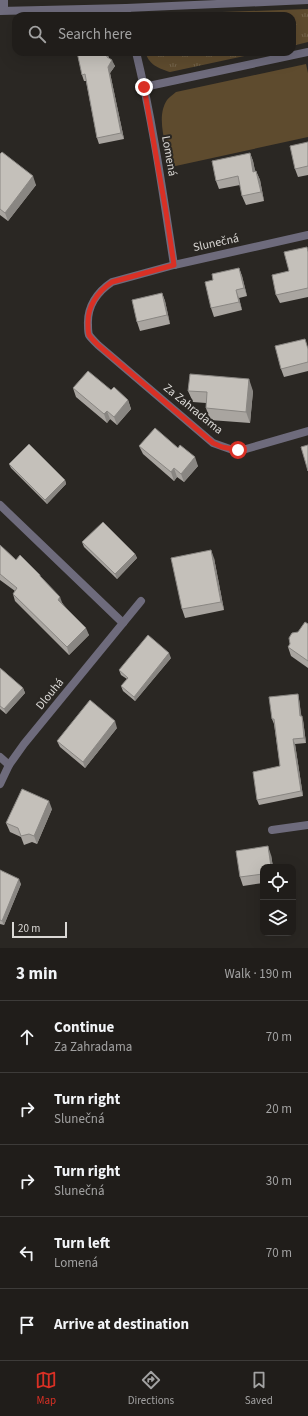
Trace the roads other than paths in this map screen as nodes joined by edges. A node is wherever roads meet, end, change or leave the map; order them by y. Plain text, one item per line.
1 (4, 0) edge
2 (308, 0) edge
3 (209, 2) edge
4 (2, 11) edge
5 (126, 12) edge
6 (308, 52) edge
7 (296, 55) edge
8 (137, 56) edge
9 (289, 56) edge
10 (144, 87) junction
11 (308, 235) edge
12 (174, 265) junction
13 (88, 326) joint
14 (308, 431) edge
15 (0, 505) edge
16 (141, 601) dead end
17 (123, 623) junction
18 (0, 756) edge
19 (9, 765) junction
20 (0, 784) edge
21 (308, 825) edge
22 (272, 830) dead end

1 - 4 street
2 - 3 street
3 - 5 street
4 - 5 street
6 - 7 street
8 - 10 street, Lomená
9 - 10 street
10 - 12 street, Lomená
11 - 12 street, Slunečná
12 - 13 street, Slunečná
13 - 14 street, Za Zahradama
15 - 17 street
16 - 17 street, Dlouhá
17 - 19 street, Dlouhá
18 - 19 street
19 - 20 street, Dlouhá
21 - 22 street

